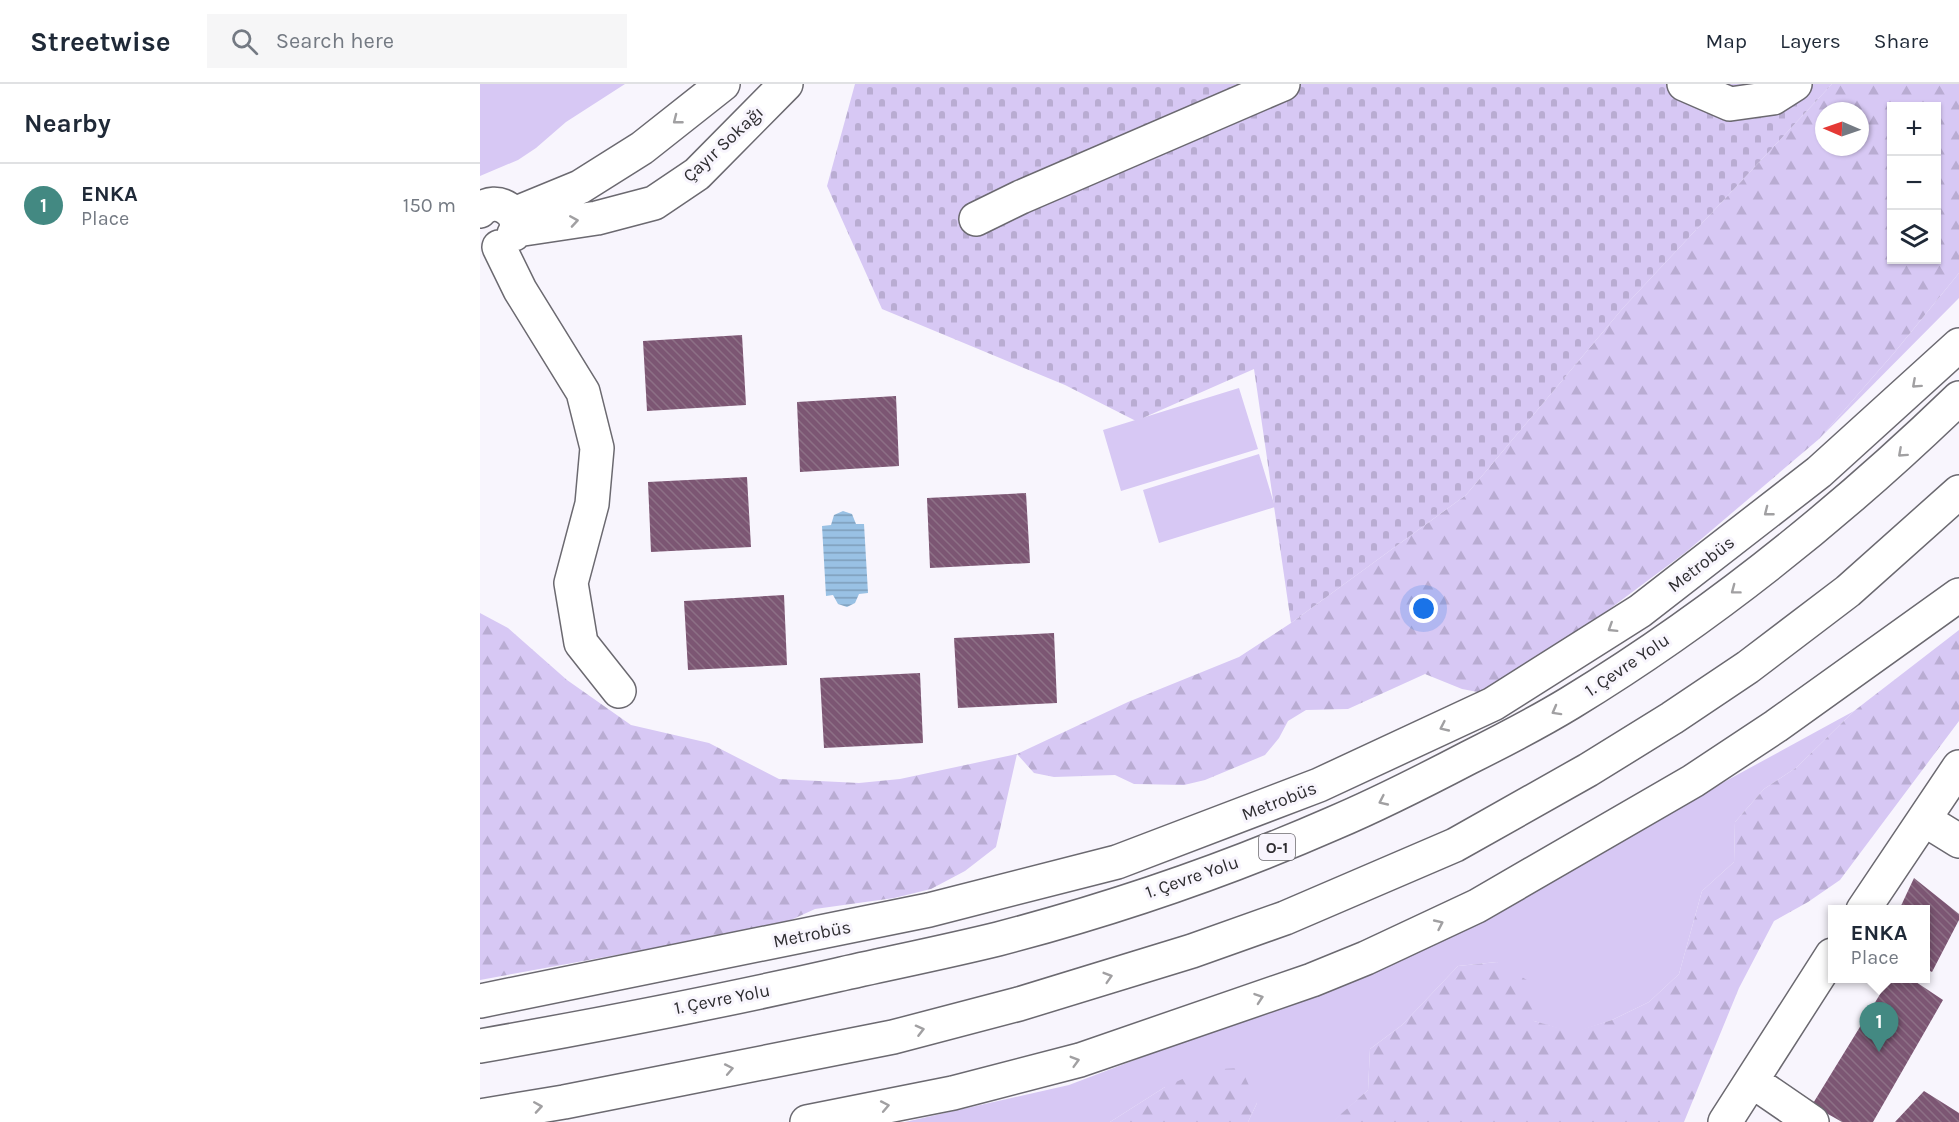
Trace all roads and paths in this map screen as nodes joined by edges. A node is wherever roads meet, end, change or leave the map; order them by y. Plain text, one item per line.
1 (723, 84) edge
2 (786, 84) edge
3 (1283, 84) edge
4 (1684, 84) edge
5 (1795, 84) edge
6 (480, 211) edge
7 (976, 219) dead end
8 (502, 233) edge
9 (1959, 345) edge
10 (1959, 398) edge
11 (1959, 492) edge
12 (1959, 595) edge
13 (619, 691) dead end
14 (1959, 767) edge
15 (1925, 820) junction
16 (1959, 841) edge
17 (1866, 905) edge
18 (1828, 963) edge
19 (480, 1001) edge
20 (480, 1046) edge
21 (1752, 1081) junction
22 (480, 1116) edge
23 (807, 1122) edge
24 (1725, 1122) edge
25 (1812, 1122) edge

1 -> 8 main road
8 -> 2 main road, Çayır Sokağı
3 - 7 main road
4 - 5 main road
6 - 8 main road
8 - 13 main road
9 -> 19 main road, Metrobüs
10 -> 20 main road, 1. Çevre Yolu / O-1
22 -> 11 main road
23 -> 12 main road
14 - 15 main road
15 - 16 main road
15 - 17 main road
18 - 21 main road
21 - 24 main road
21 - 25 main road

